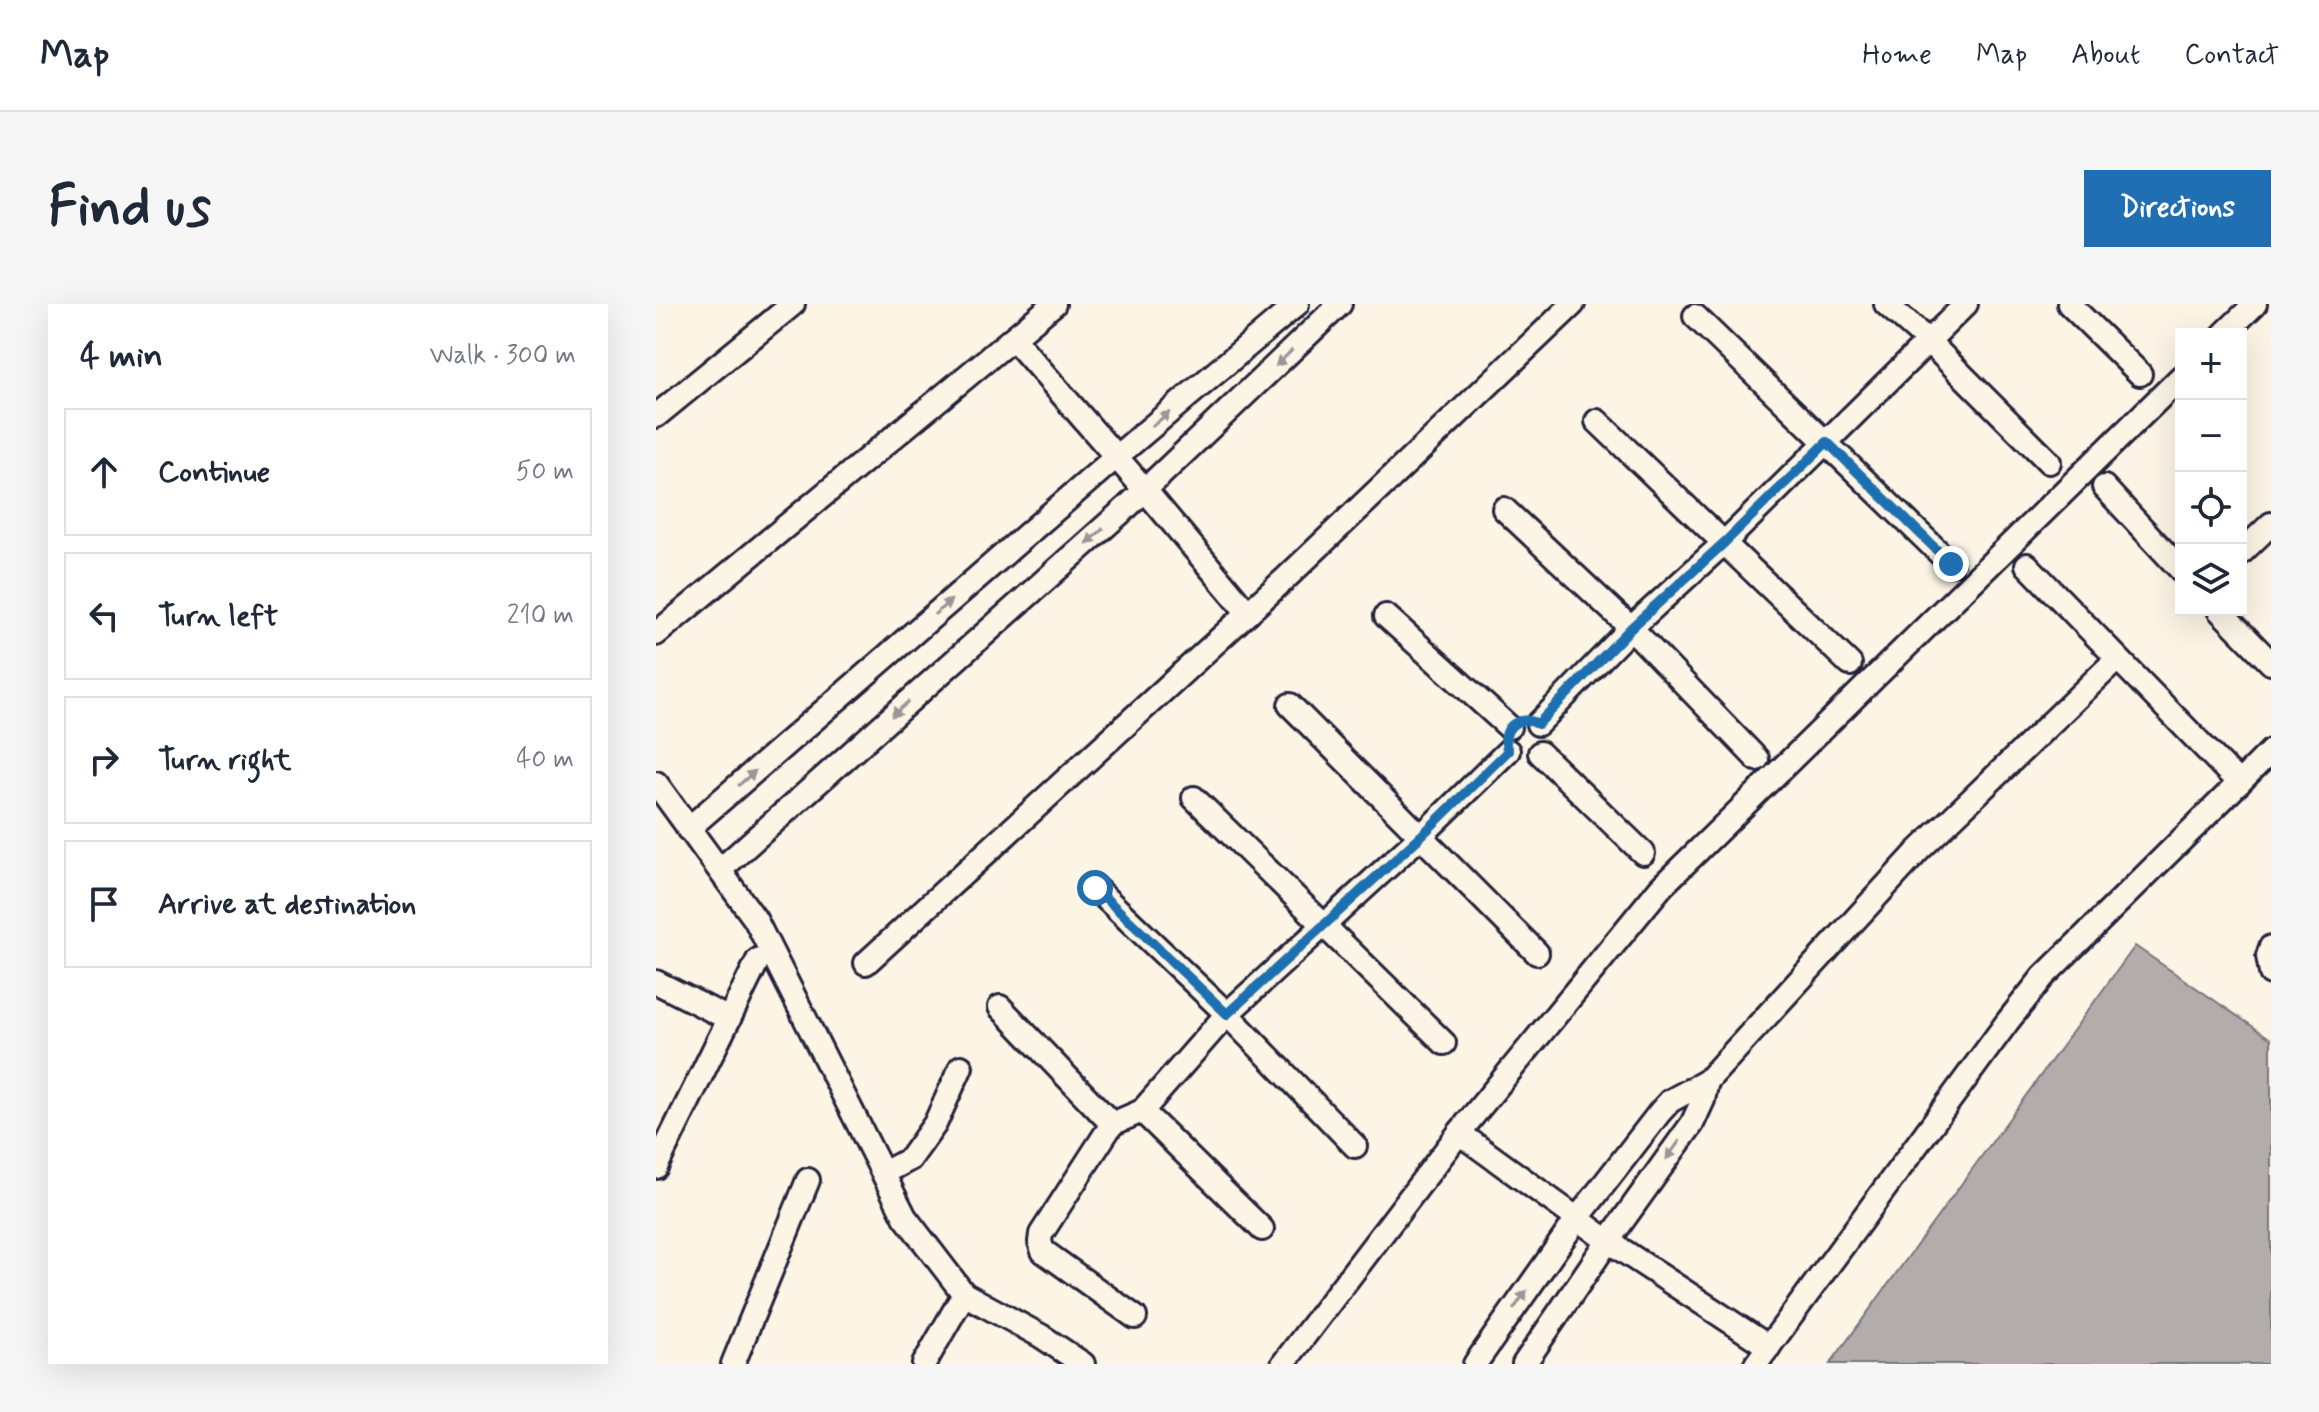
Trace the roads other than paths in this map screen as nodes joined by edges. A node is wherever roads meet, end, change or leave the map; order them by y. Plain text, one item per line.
1 (793, 304) edge
2 (1054, 304) edge
3 (1297, 304) edge
4 (1340, 304) edge
5 (1573, 304) edge
6 (1886, 304) edge
7 (1966, 304) edge
8 (2069, 304) edge
9 (2255, 304) edge
10 (1695, 316) dead end
11 (2230, 328) edge
12 (1013, 338) junction
13 (1927, 340) junction
14 (2140, 374) dead end
15 (2175, 383) edge
16 (656, 416) edge
17 (1597, 421) dead end
18 (1827, 442) junction
19 (1116, 457) junction
20 (2049, 462) dead end
21 (2104, 487) dead end
22 (1145, 490) junction
23 (1504, 509) dead end
24 (2271, 524) edge
25 (1725, 542) junction
26 (2247, 547) edge
27 (1951, 564) dead end
28 (2175, 564) edge
29 (2027, 565) dead end
30 (1248, 613) junction
31 (1386, 616) dead end
32 (2225, 616) edge
33 (1631, 628) junction
34 (656, 634) edge
35 (2117, 659) junction
36 (2271, 663) edge
37 (1850, 664) dead end
38 (1290, 705) dead end
39 (1538, 724) junction
40 (1509, 727) junction
41 (1508, 751) junction
42 (2271, 751) edge
43 (1540, 753) junction
44 (1757, 759) dead end
45 (656, 783) edge
46 (2239, 783) junction
47 (1194, 798) dead end
48 (688, 829) junction
49 (1421, 836) junction
50 (1643, 853) dead end
51 (720, 870) junction
52 (1095, 888) dead end
53 (1323, 924) junction
54 (2271, 947) edge
55 (1537, 953) dead end
56 (758, 960) dead end
57 (866, 963) dead end
58 (2271, 973) edge
59 (656, 982) edge
60 (1000, 1007) dead end
61 (1227, 1014) junction
62 (729, 1019) junction
63 (1444, 1043) dead end
64 (961, 1067) dead end
65 (1707, 1081) junction
66 (1142, 1111) junction
67 (1112, 1124) junction
68 (1459, 1133) junction
69 (1355, 1146) dead end
70 (656, 1167) edge
71 (884, 1173) junction
72 (808, 1180) dead end
73 (1577, 1219) junction
74 (1262, 1229) dead end
75 (1608, 1241) junction
76 (964, 1294) junction
77 (1135, 1317) dead end
78 (1762, 1355) edge
79 (733, 1364) edge
80 (924, 1364) edge
81 (1083, 1364) edge
82 (1283, 1364) edge
83 (1475, 1364) edge
84 (1524, 1364) edge

1 - 16 street
2 - 12 street
19 -> 3 street
4 -> 22 street
5 - 30 street
6 - 13 street
7 - 13 street
8 - 14 street
9 - 11 street
10 - 18 street
12 - 19 street
12 - 34 street
13 - 18 street
13 - 20 street
15 - 68 street
17 - 25 street
18 - 25 street
18 - 27 street
19 - 22 street
48 -> 19 street
21 - 28 street
22 - 30 street
22 -> 51 street
23 - 33 street
24 - 26 street
25 - 33 street
25 - 37 street
29 - 35 street
30 - 57 street
31 - 40 street
32 - 36 street
33 - 39 street
33 - 44 street
35 - 46 street
35 - 65 street
38 - 49 street
39 - 40 street
39 - 43 street
40 - 41 street
41 - 43 street
41 - 49 street
42 - 46 street
43 - 50 street
45 - 48 street
46 - 78 street
47 - 53 street
48 - 51 street
49 - 53 street
49 - 55 street
51 - 71 street
52 - 61 street
53 - 61 street
53 - 63 street
54 - 58 street
56 - 62 street
59 - 62 street
60 - 67 street
61 - 66 street
61 - 69 street
62 - 70 street
64 - 71 street
65 - 73 street
65 -> 75 street
66 - 67 street
66 - 74 street
67 - 77 street
68 - 73 street
68 - 82 street
71 - 76 street
72 - 79 street
73 - 75 street
83 -> 73 street
75 - 78 street
75 - 84 street
76 - 80 street
76 - 81 street

